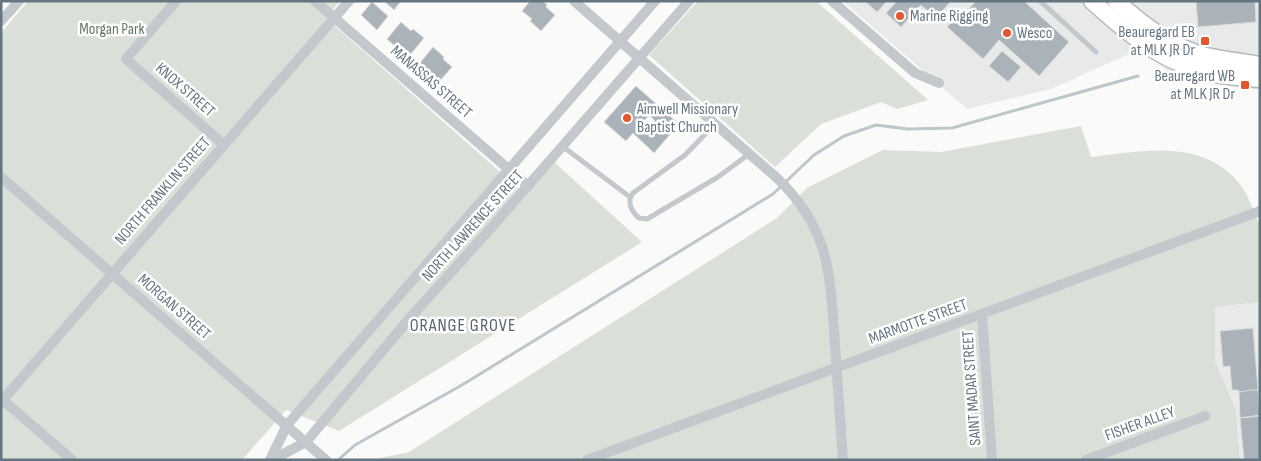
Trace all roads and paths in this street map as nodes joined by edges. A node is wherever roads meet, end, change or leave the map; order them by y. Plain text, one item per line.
1 (19, 1) edge
2 (176, 1) edge
3 (315, 1) edge
4 (349, 1) edge
5 (574, 1) edge
6 (655, 1) edge
7 (689, 1) edge
8 (832, 1) edge
9 (1040, 1) edge
10 (1092, 1) edge
11 (1116, 1) edge
12 (334, 18) junction
13 (2, 19) edge
14 (620, 41) junction
15 (1096, 52) dead end
16 (639, 58) junction
17 (1260, 65) edge
18 (1260, 79) edge
19 (939, 82) dead end
20 (715, 124) junction
21 (223, 144) junction
22 (562, 146) junction
23 (749, 154) junction
24 (509, 170) junction
25 (1, 177) edge
26 (528, 186) junction
27 (630, 197) junction
28 (1260, 211) edge
29 (112, 273) junction
30 (982, 314) junction
31 (837, 368) junction
32 (2, 401) edge
33 (1205, 416) dead end
34 (287, 425) junction
35 (306, 442) junction
36 (325, 459) edge
37 (72, 460) edge
38 (271, 460) edge
39 (587, 460) edge
40 (843, 460) edge
41 (992, 460) edge
42 (1086, 460) edge

1 - 13 street
2 - 21 street, KNOX STREET
3 - 12 street, MANASSAS STREET
4 - 12 street, NORTH FRANKLIN STREET
5 - 14 street
6 - 14 street, NORTH LAWRENCE STREET
7 - 16 street, NORTH LAWRENCE STREET
8 - 19 street
9 - 15 lane
10 - 18 main road
11 - 17 main road
12 - 21 street, NORTH FRANKLIN STREET
12 - 24 street, MANASSAS STREET
14 - 16 street
14 - 24 street, NORTH LAWRENCE STREET
16 - 20 street
16 - 22 street, NORTH LAWRENCE STREET
20 - 23 street
20 - 27 lane
21 - 29 street, NORTH FRANKLIN STREET
22 - 26 street, NORTH LAWRENCE STREET
22 - 27 lane
23 - 27 lane
23 - 31 street
24 - 26 street, MANASSAS STREET
24 - 34 street, NORTH LAWRENCE STREET
25 - 29 street, MORGAN STREET
26 - 35 street, NORTH LAWRENCE STREET
28 - 30 street, MARMOTTE STREET
29 - 32 street, NORTH FRANKLIN STREET
29 - 34 street, MORGAN STREET
30 - 31 street, MARMOTTE STREET
30 - 41 street, SAINT MADAR STREET
31 - 39 street, MARMOTTE STREET
31 - 40 street
32 - 37 street
33 - 42 street, FISHER ALLEY
34 - 35 street, MORGAN STREET
34 - 38 street, NORTH LAWRENCE STREET
35 - 36 street, MORGAN STREET
35 - 38 street, NORTH LAWRENCE STREET

